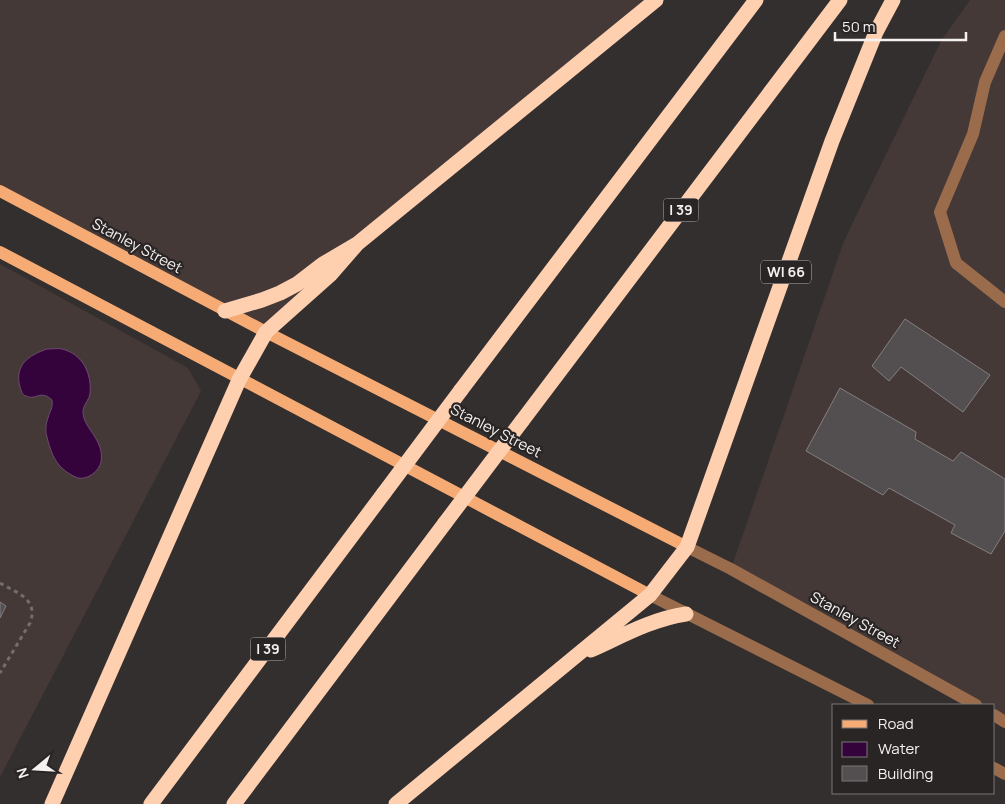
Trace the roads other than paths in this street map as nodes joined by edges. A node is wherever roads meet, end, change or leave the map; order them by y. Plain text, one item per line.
1 (656, 0) edge
2 (756, 0) edge
3 (840, 0) edge
4 (893, 0) edge
5 (1005, 36) edge
6 (0, 191) edge
7 (357, 244) junction
8 (0, 252) edge
9 (1005, 302) edge
10 (224, 311) junction
11 (266, 332) junction
12 (239, 380) junction
13 (687, 547) junction
14 (650, 595) junction
15 (686, 614) junction
16 (573, 658) junction
17 (866, 704) edge
18 (974, 704) edge
19 (52, 804) edge
20 (151, 804) edge
21 (234, 804) edge
22 (396, 804) edge

1 - 7 highway
2 - 20 highway, I 39, bridge
3 - 21 highway, I 39, bridge
4 - 13 highway, WI 66
5 - 9 street
6 - 10 main road, Stanley Street
7 - 10 highway
7 - 11 highway
8 - 12 main road
10 - 11 main road, Stanley Street
11 - 12 highway
11 - 13 main road, Stanley Street
12 - 14 main road
12 - 19 highway
13 - 14 highway
13 - 18 street, Stanley Street
14 - 15 street
14 - 16 highway
15 - 16 highway
15 - 17 street
16 - 22 highway

